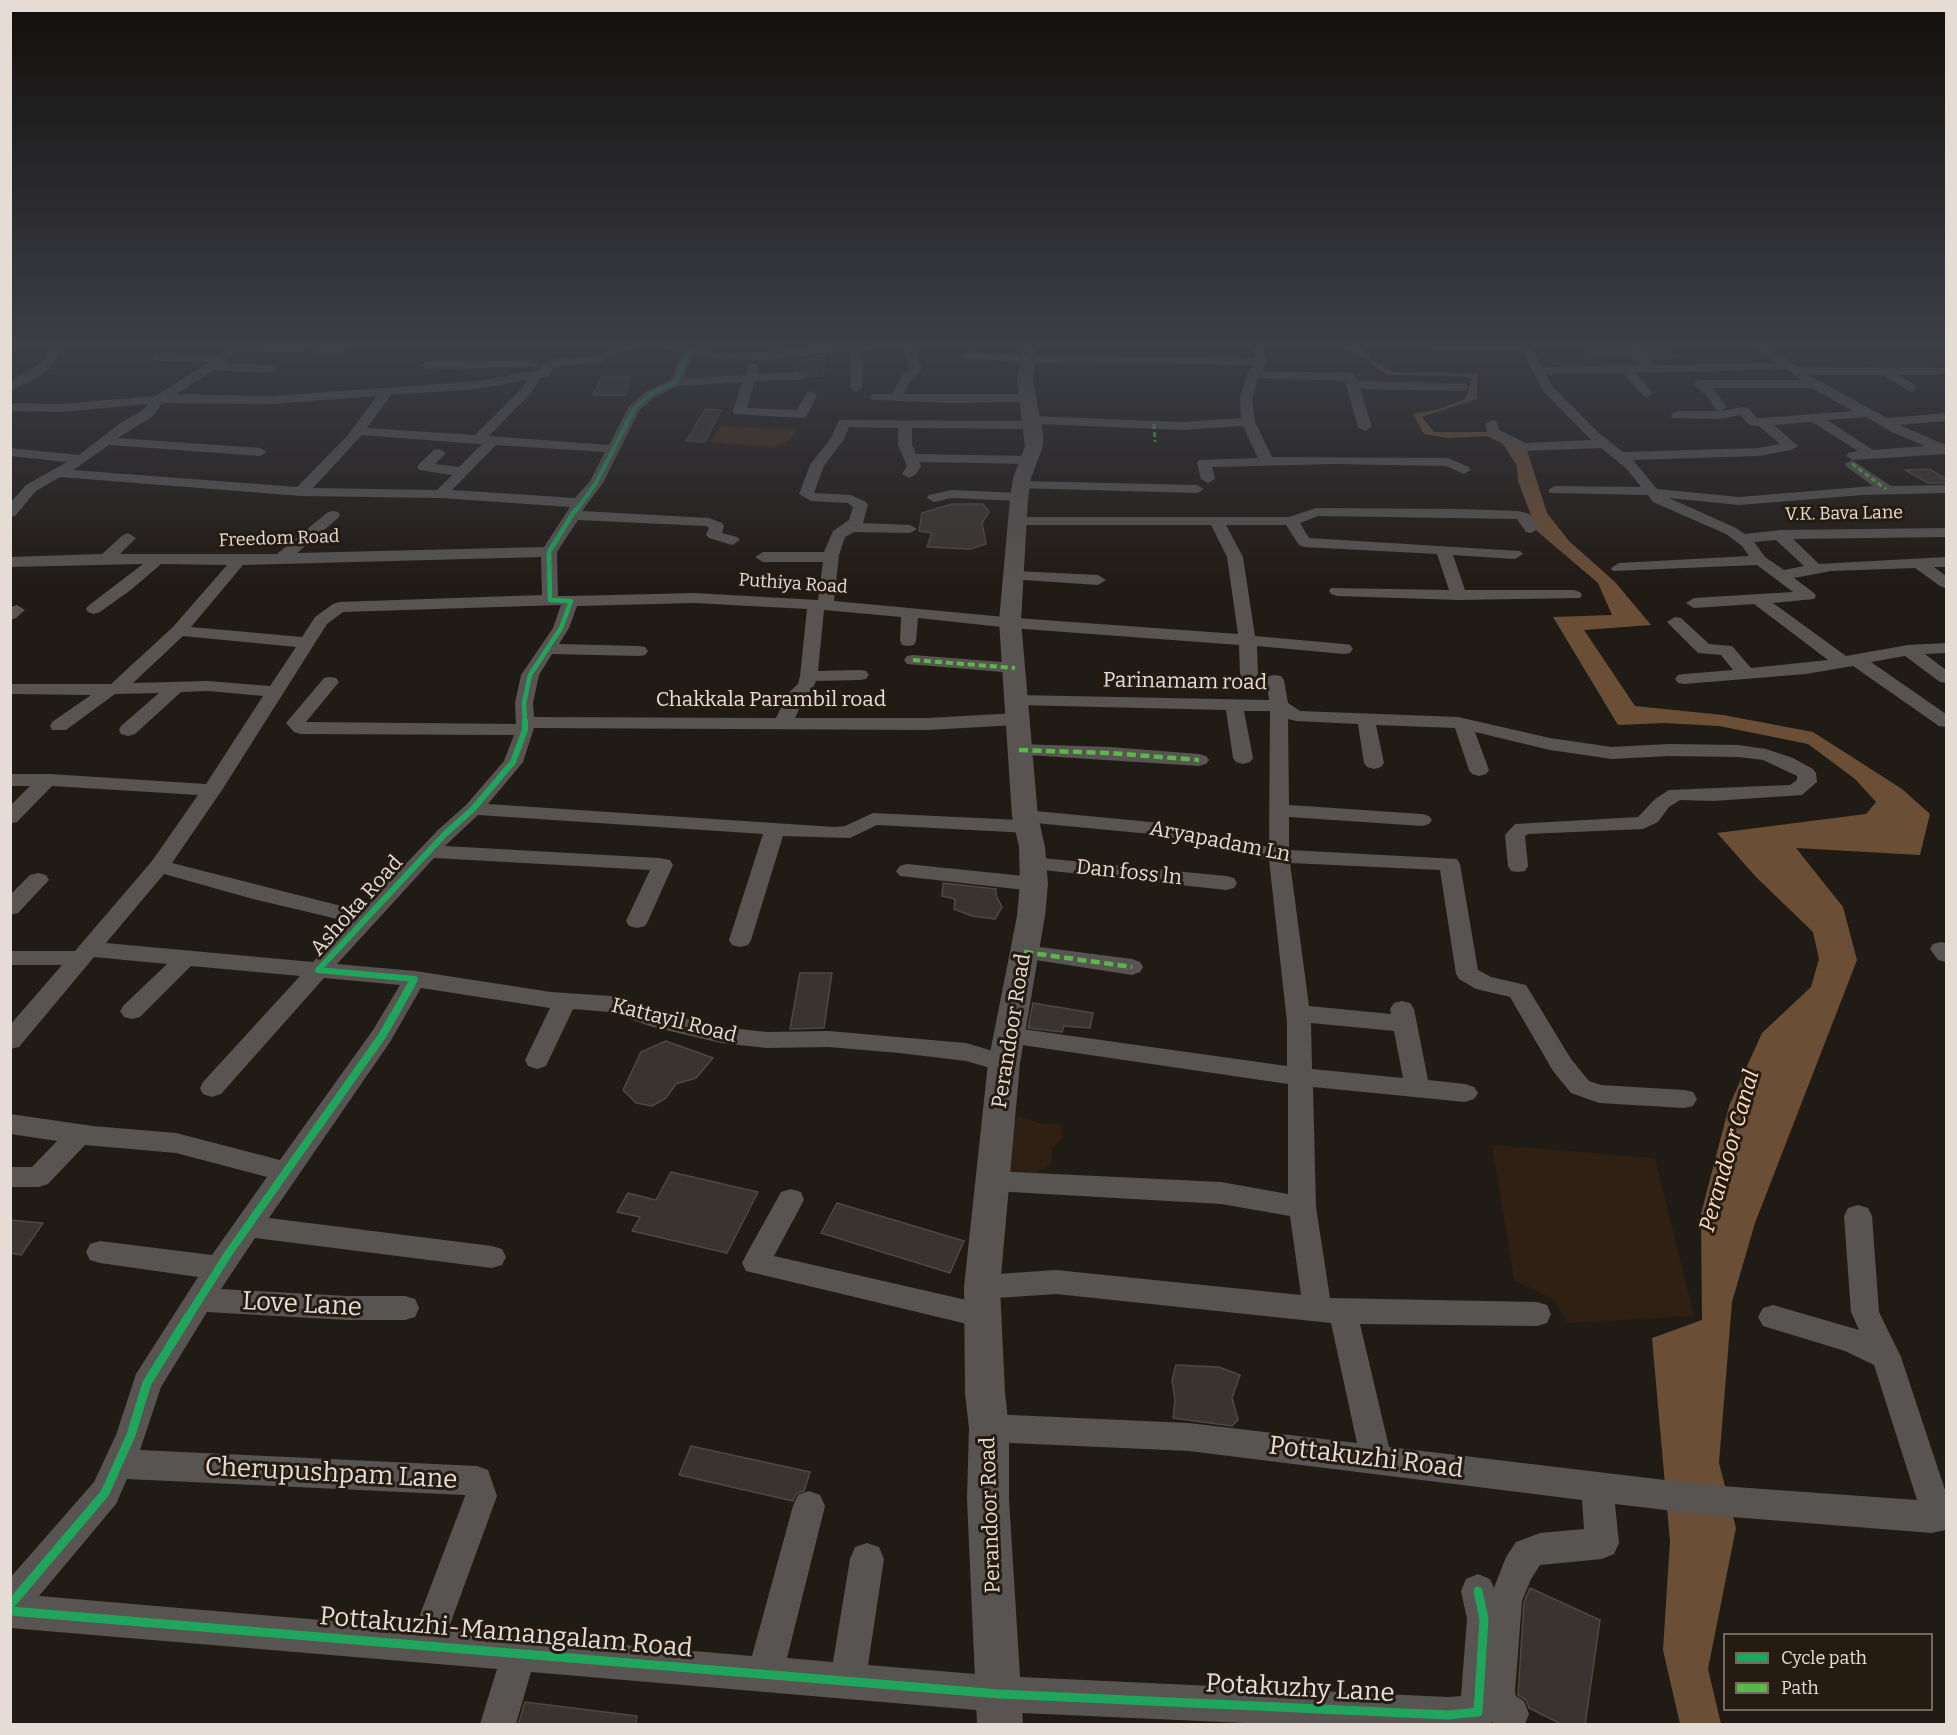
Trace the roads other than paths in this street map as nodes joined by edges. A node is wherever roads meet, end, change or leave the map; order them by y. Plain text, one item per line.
1 (905, 424) edge
2 (1154, 424) edge
3 (1492, 424) dead end
4 (128, 425) edge
5 (362, 425) edge
6 (498, 425) edge
7 (626, 425) edge
8 (843, 425) edge
9 (1031, 425) edge
10 (1168, 425) edge
11 (1199, 425) edge
12 (1249, 425) edge
13 (1583, 425) edge
14 (1766, 425) edge
15 (1826, 425) edge
16 (1893, 425) edge
17 (358, 431) junction
18 (107, 441) junction
19 (485, 441) junction
20 (1155, 442) dead end
21 (1602, 444) junction
22 (568, 446) junction
23 (1946, 447) edge
24 (613, 449) junction
25 (1867, 451) dead end
26 (10, 452) edge
27 (260, 452) dead end
28 (439, 453) dead end
29 (1621, 456) junction
30 (909, 458) junction
31 (82, 459) junction
32 (1267, 461) junction
33 (556, 462) dead end
34 (1464, 470) dead end
35 (463, 472) junction
36 (60, 473) junction
37 (909, 474) dead end
38 (10, 487) edge
39 (31, 488) junction
40 (1886, 489) junction
41 (1947, 489) edge
42 (1021, 490) junction
43 (1555, 490) dead end
44 (301, 492) junction
45 (1651, 492) junction
46 (935, 493) dead end
47 (441, 494) junction
48 (576, 509) junction
49 (10, 513) edge
50 (333, 515) dead end
51 (1290, 521) junction
52 (1217, 522) junction
53 (851, 527) junction
54 (910, 529) dead end
55 (1531, 529) dead end
56 (1947, 532) edge
57 (1780, 535) junction
58 (128, 538) dead end
59 (1742, 539) junction
60 (732, 540) dead end
61 (1443, 550) junction
62 (549, 552) junction
63 (1515, 554) dead end
64 (763, 557) dead end
65 (831, 557) junction
66 (106, 559) junction
67 (158, 559) junction
68 (281, 559) junction
69 (239, 560) junction
70 (1760, 560) junction
71 (16, 562) edge
72 (1947, 562) edge
73 (1918, 563) junction
74 (1619, 568) dead end
75 (1816, 569) junction
76 (10, 575) edge
77 (1015, 576) junction
78 (1779, 576) junction
79 (1100, 581) dead end
80 (1947, 583) edge
81 (1337, 591) dead end
82 (1459, 595) junction
83 (1574, 595) dead end
84 (1757, 599) junction
85 (561, 601) junction
86 (1694, 603) dead end
87 (821, 604) junction
88 (94, 609) dead end
89 (910, 613) junction
90 (1011, 622) junction
91 (1675, 622) dead end
92 (179, 631) junction
93 (908, 641) dead end
94 (1247, 641) junction
95 (307, 643) junction
96 (1947, 648) edge
97 (549, 649) junction
98 (1344, 649) dead end
99 (1908, 650) junction
100 (639, 651) dead end
101 (913, 660) dead end
102 (1849, 661) junction
103 (1015, 668) junction
104 (1249, 674) dead end
105 (1746, 674) junction
106 (860, 675) dead end
107 (809, 676) junction
108 (1947, 678) edge
109 (1684, 679) dead end
110 (1275, 680) dead end
111 (330, 682) dead end
112 (176, 688) junction
113 (10, 689) edge
114 (113, 689) junction
115 (275, 692) junction
116 (1234, 705) junction
117 (1279, 706) junction
118 (1017, 710) junction
119 (1366, 719) junction
120 (1947, 722) edge
121 (783, 723) junction
122 (1460, 723) junction
123 (59, 726) dead end
124 (524, 726) junction
125 (128, 730) dead end
126 (1019, 750) junction
127 (1243, 758) dead end
128 (1199, 760) dead end
129 (1374, 763) dead end
130 (1479, 771) dead end
131 (10, 780) edge
132 (47, 780) junction
133 (212, 790) junction
134 (473, 809) junction
135 (1279, 810) junction
136 (10, 818) edge
137 (1422, 820) dead end
138 (1026, 822) junction
139 (775, 829) junction
140 (429, 851) junction
141 (1279, 856) junction
142 (159, 866) junction
143 (1518, 866) dead end
144 (907, 871) dead end
145 (1033, 873) junction
146 (38, 880) dead end
147 (1226, 883) dead end
148 (10, 908) edge
149 (365, 919) junction
150 (638, 921) dead end
151 (740, 940) dead end
152 (1024, 952) junction
153 (86, 953) junction
154 (10, 958) edge
155 (186, 958) junction
156 (1132, 967) dead end
157 (318, 970) junction
158 (415, 979) junction
159 (565, 1001) junction
160 (132, 1011) dead end
161 (1298, 1013) junction
162 (10, 1041) edge
163 (1006, 1049) junction
164 (537, 1060) dead end
165 (1300, 1077) junction
166 (212, 1088) dead end
167 (1417, 1088) junction
168 (1465, 1093) dead end
169 (1684, 1099) dead end
170 (10, 1124) edge
171 (79, 1134) junction
172 (285, 1172) junction
173 (10, 1177) edge
174 (993, 1181) junction
175 (791, 1200) dead end
176 (1302, 1207) junction
177 (1858, 1216) dead end
178 (247, 1226) junction
179 (100, 1252) dead end
180 (492, 1257) dead end
181 (220, 1268) junction
182 (200, 1300) junction
183 (983, 1301) junction
184 (405, 1308) dead end
185 (1331, 1312) junction
186 (1537, 1314) dead end
187 (1773, 1317) dead end
188 (1886, 1357) junction
189 (988, 1428) junction
190 (1376, 1460) junction
191 (118, 1464) junction
192 (1597, 1486) junction
193 (809, 1506) dead end
194 (1942, 1516) edge
195 (867, 1559) dead end
196 (1478, 1591) dead end
197 (10, 1605) edge
198 (10, 1611) edge
199 (425, 1646) junction
200 (519, 1653) junction
201 (765, 1674) junction
202 (848, 1681) junction
203 (999, 1709) edge
204 (1511, 1714) dead end
205 (1332, 1718) edge
206 (1449, 1720) edge
207 (498, 1725) edge

1 - 30 street
2 - 20 street
3 - 21 street
4 - 18 street
5 - 17 street
6 - 19 street
7 - 24 street
8 - 53 street
9 - 42 main road, Perandoor Road
10 - 11 street
12 - 32 street
13 - 21 street
14 - 29 street
15 - 25 street
16 - 23 street
17 - 19 street
17 - 44 street
18 - 27 street
18 - 31 street
19 - 22 street
19 - 35 street
21 - 29 street
22 - 24 street
22 - 33 street
23 - 40 street
24 - 48 street
26 - 31 street
28 - 35 street
29 - 45 street
30 - 37 street
30 - 42 street
31 - 36 street
32 - 34 street
32 - 42 street
35 - 47 street
36 - 39 street
36 - 44 street
38 - 39 street
39 - 49 street
40 - 41 street
40 - 45 street
42 - 46 street
42 - 52 street
42 - 77 main road, Perandoor Road
43 - 45 street
44 - 47 street
45 - 59 street
47 - 48 street
48 - 60 street
48 - 62 street
50 - 68 street
51 - 52 street
51 - 55 street
51 - 61 street
52 - 94 street
53 - 54 street
53 - 65 street
56 - 57 street, V.K. Bava Lane
57 - 59 street, V.K. Bava Lane
57 - 75 street
58 - 66 street
59 - 70 street
61 - 63 street
61 - 82 street
62 - 68 street, Freedom Road
62 - 85 street, Ashoka Road
64 - 65 street
65 - 87 street
66 - 67 street, Freedom Road
66 - 71 street, Freedom Road
67 - 69 street, Freedom Road
67 - 88 street
68 - 69 street, Freedom Road
69 - 92 street
70 - 74 street
70 - 78 street
71 - 76 street
72 - 73 street
73 - 75 street
73 - 80 street
75 - 78 street
77 - 79 street
77 - 90 main road, Perandoor Road
78 - 84 street
81 - 82 street
82 - 83 street
84 - 86 street
84 - 102 street
85 - 87 street, Puthiya Road
85 - 95 street, Puthiya Road
85 - 97 street, Ashoka Road
87 - 89 street, Puthiya Road
87 - 107 street
89 - 90 street, Puthiya Road
89 - 93 street
90 - 94 street, Puthiya Road
90 - 103 main road, Perandoor Road
91 - 105 street
92 - 95 street
92 - 114 street
94 - 98 street, Puthiya Road
94 - 104 street
95 - 115 street, Puthiya Road
96 - 99 street
97 - 100 street
97 - 124 street, Ashoka Road
99 - 102 street
99 - 108 street
101 - 103 street
102 - 105 street
102 - 120 street
103 - 118 main road, Perandoor Road
105 - 109 street
106 - 107 street
107 - 121 street
110 - 117 street
111 - 124 street, Chakkala Parambil road
112 - 114 street
112 - 115 street
112 - 125 street
113 - 114 street
114 - 123 street
115 - 133 street, Puthiya Road
116 - 117 street, Parinamam road
116 - 118 street, Parinamam road
116 - 127 street
117 - 119 street, Parinamam road
117 - 135 street
118 - 121 street, Chakkala Parambil road
118 - 126 main road, Perandoor Road
119 - 122 street, Parinamam road
119 - 129 street
121 - 124 street, Chakkala Parambil road
122 - 130 street
122 - 143 street, Parinamam road
124 - 134 street, Ashoka Road
126 - 128 street
126 - 138 main road, Perandoor Road
131 - 132 street
132 - 133 street
132 - 136 street
133 - 142 street, Puthiya Road
134 - 139 street, Aryapadam Ln
134 - 140 street, Ashoka Road
135 - 137 street
135 - 141 street
138 - 139 street, Aryapadam Ln
138 - 141 street, Aryapadam Ln
138 - 145 main road, Perandoor Road
139 - 151 street
140 - 149 street, Ashoka Road
140 - 150 street
141 - 161 street
141 - 169 street, Aryapadam Ln
142 - 149 street
142 - 153 street, Puthiya Road
144 - 145 street, Dan foss ln
145 - 147 street, Dan foss ln
145 - 152 main road, Perandoor Road
146 - 148 street
149 - 157 street, Ashoka Road
152 - 156 street
152 - 163 main road, Perandoor Road
153 - 154 street
153 - 155 street
153 - 162 street, Puthiya Road
155 - 157 street
155 - 160 street
157 - 158 street, Ashoka Road
157 - 166 street
158 - 159 street, Kattayil Road
158 - 172 street
159 - 163 street, Kattayil Road
159 - 164 street
161 - 165 street
161 - 167 street
163 - 165 street, Kattayil Road
163 - 174 main road, Perandoor Road
165 - 167 street, Kattayil Road
165 - 176 street
167 - 168 street, Kattayil Road
170 - 171 street
171 - 172 street
171 - 173 street
172 - 178 street
174 - 176 street
174 - 183 main road, Perandoor Road
175 - 183 street
176 - 185 street
177 - 188 street
178 - 180 street
178 - 181 street
179 - 181 street
181 - 182 street
182 - 184 street, Love Lane
182 - 191 street
183 - 185 street
183 - 189 main road, Perandoor Road
185 - 186 street
185 - 190 street
187 - 188 street
188 - 194 street
189 - 190 street, Pottakuzhi Road
189 - 203 main road, Perandoor Road
190 - 192 street, Pottakuzhi Road
191 - 197 street
191 - 199 street, Cherupushpam Lane
192 - 194 street, Pottakuzhi Road
192 - 204 street
193 - 201 street
195 - 202 street
196 - 206 street, Potakuzhy Lane
198 - 199 street, Pottakuzhi-Mamangalam Road
199 - 200 street, Pottakuzhi-Mamangalam Road
200 - 201 street, Pottakuzhi-Mamangalam Road
200 - 207 street
201 - 202 street, Pottakuzhi-Mamangalam Road
202 - 203 street, Pottakuzhi-Mamangalam Road
203 - 205 street, Potakuzhy Lane
205 - 206 street, Potakuzhy Lane

